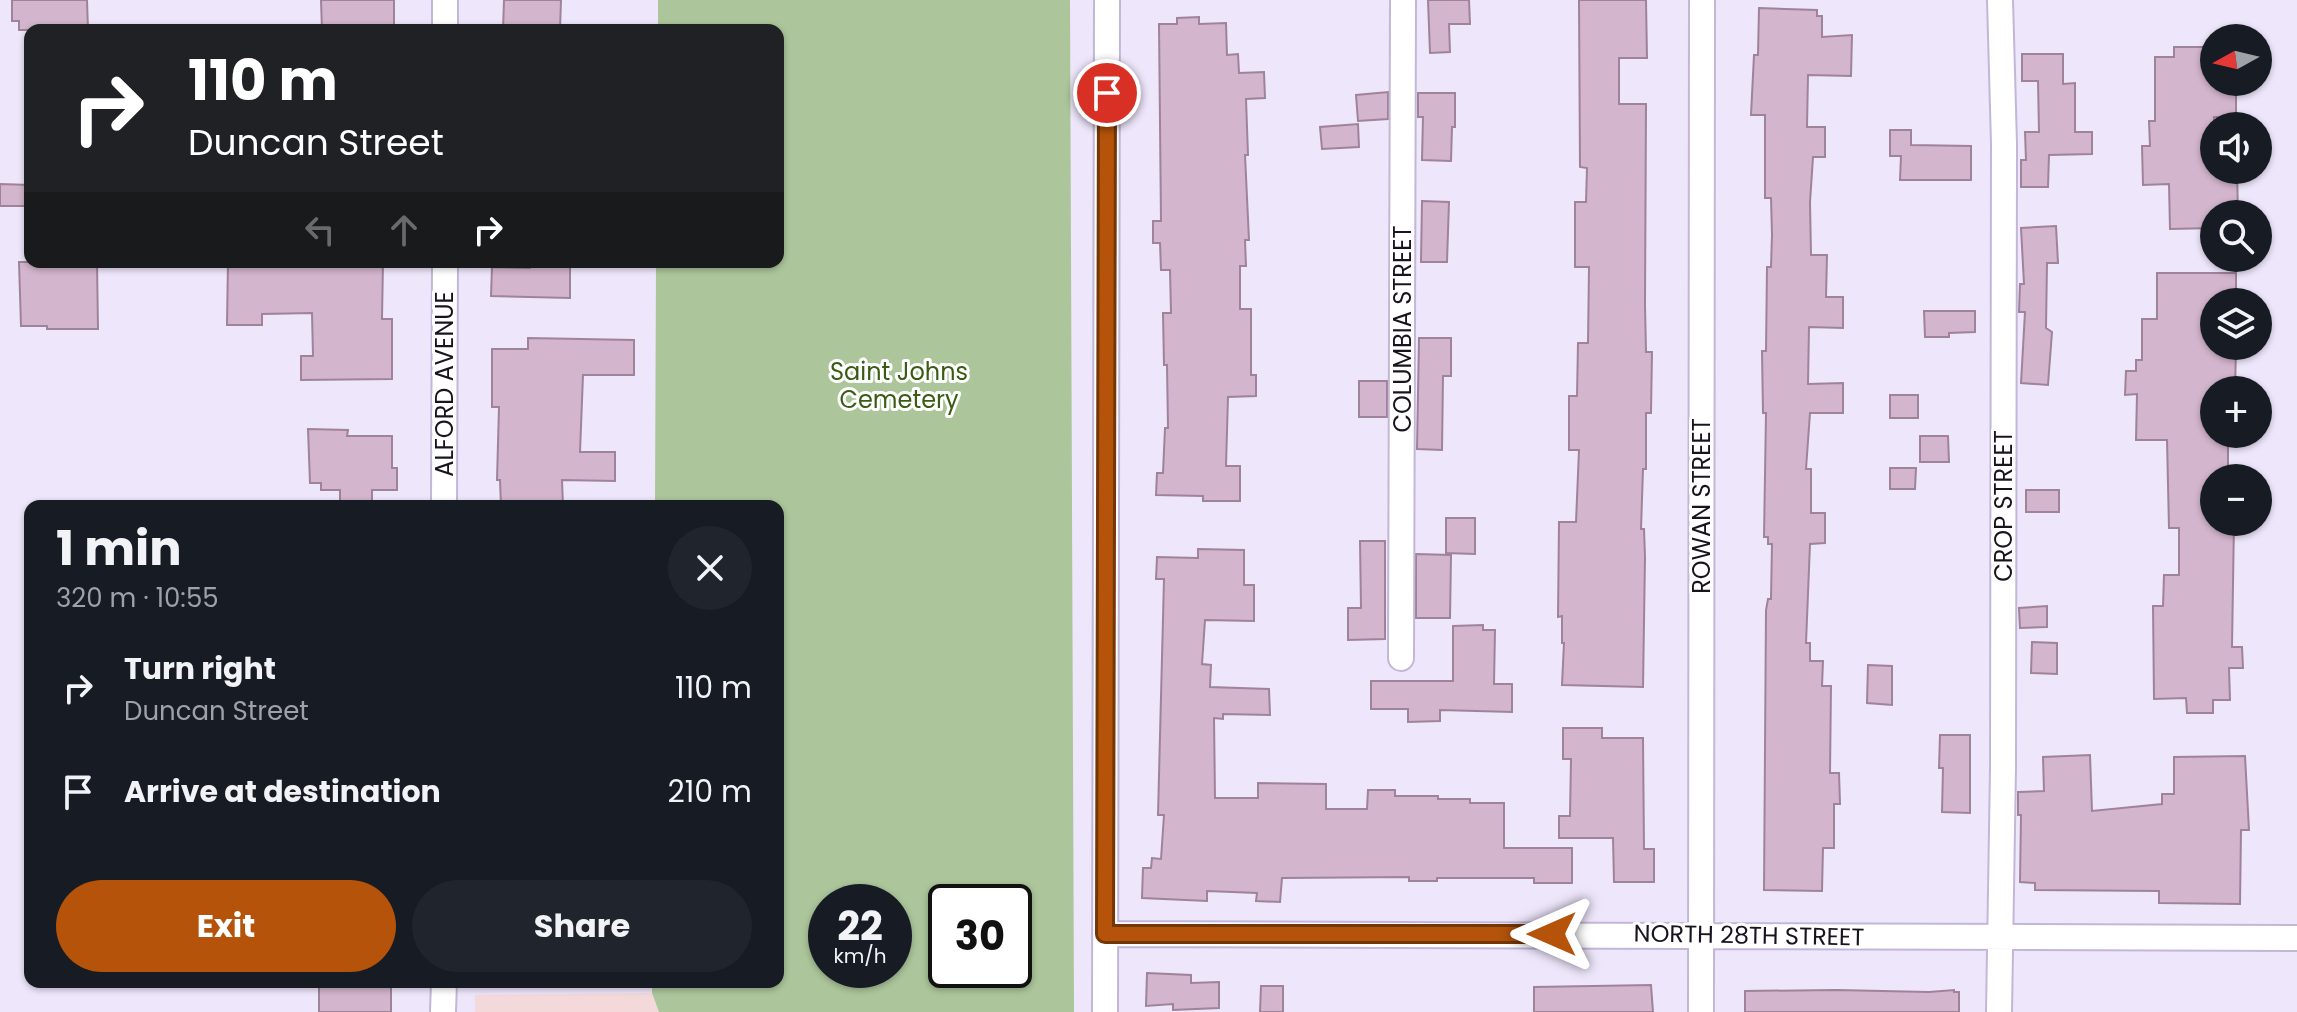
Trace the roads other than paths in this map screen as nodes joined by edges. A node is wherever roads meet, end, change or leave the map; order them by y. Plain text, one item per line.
1 (445, 0) edge
2 (1107, 0) edge
3 (1403, 0) edge
4 (1702, 0) edge
5 (2000, 0) edge
6 (445, 24) edge
7 (445, 268) edge
8 (444, 500) edge
9 (1401, 658) dead end
10 (1105, 934) junction
11 (1701, 936) junction
12 (1999, 937) junction
13 (2297, 938) edge
14 (444, 988) edge
15 (443, 1012) edge
16 (1105, 1012) edge
17 (1701, 1012) edge
18 (1999, 1012) edge

1 - 6 street
2 - 10 street
3 - 9 street, COLUMBIA STREET
4 - 11 street, ROWAN STREET
5 - 12 street, CROP STREET
7 - 8 street, ALFORD AVENUE
10 - 11 street, NORTH 28TH STREET
10 - 16 street
11 - 12 street, NORTH 28TH STREET
11 - 17 street, ROWAN STREET
12 - 13 street, NORTH 28TH STREET
12 - 18 street, CROP STREET
14 - 15 street

